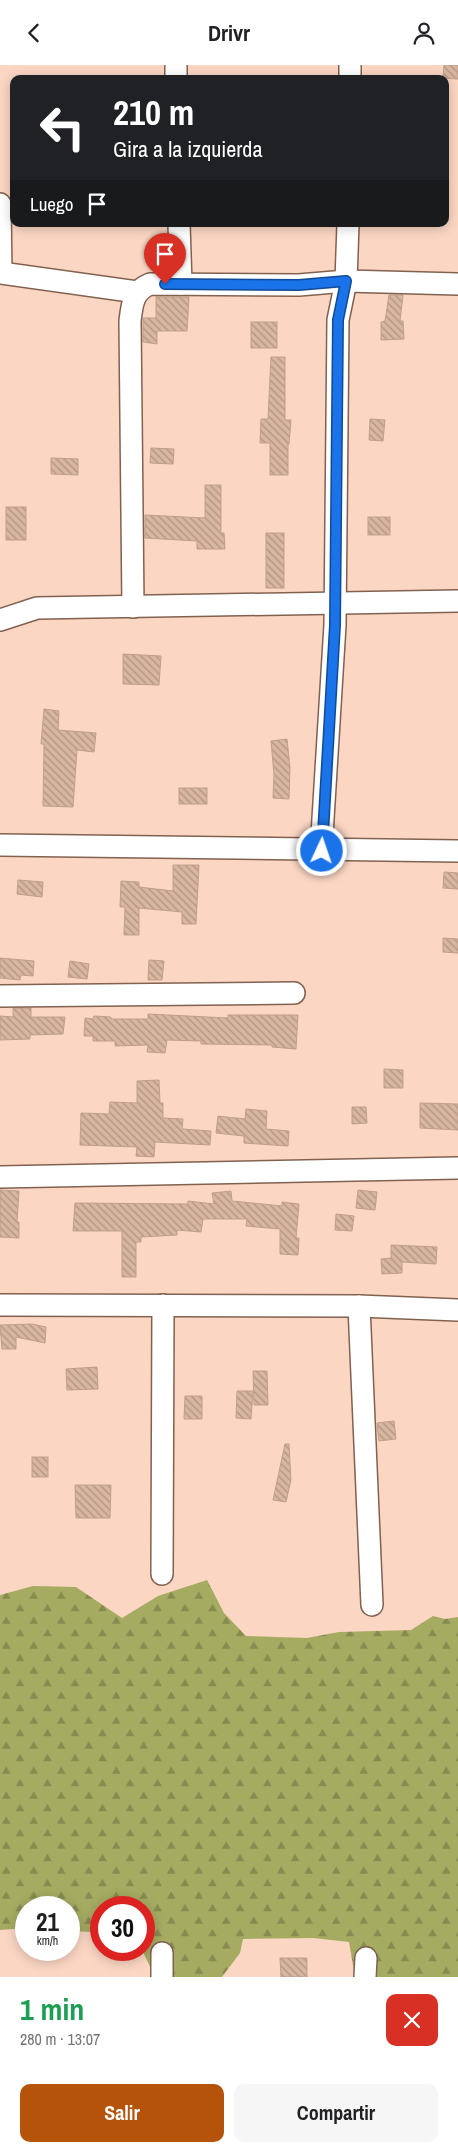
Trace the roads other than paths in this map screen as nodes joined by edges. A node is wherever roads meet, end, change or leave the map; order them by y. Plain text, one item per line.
1 (0, 205) edge
2 (179, 227) edge
3 (348, 227) edge
4 (346, 281) junction
5 (181, 283) junction
6 (458, 283) edge
7 (137, 292) junction
8 (458, 601) edge
9 (335, 603) junction
10 (133, 607) junction
11 (0, 621) edge
12 (0, 845) edge
13 (322, 851) junction
14 (458, 851) edge
15 (294, 993) dead end
16 (0, 995) edge
17 (458, 1168) edge
18 (0, 1177) edge
19 (0, 1305) edge
20 (163, 1305) junction
21 (358, 1306) junction
22 (458, 1310) edge
23 (162, 1574) dead end
24 (372, 1605) dead end
25 (162, 1953) dead end
26 (162, 1977) edge

1 - 7 street
2 - 5 street
3 - 4 street
4 - 5 street
4 - 6 street
4 - 9 street
5 - 7 street
7 - 10 street
8 - 9 street
9 - 10 street
9 - 13 street
10 - 11 street
12 - 13 street
13 - 14 street
15 - 16 street
17 - 18 street
19 - 20 street
20 - 21 street
20 - 23 street
21 - 22 street
21 - 24 street
25 - 26 street

